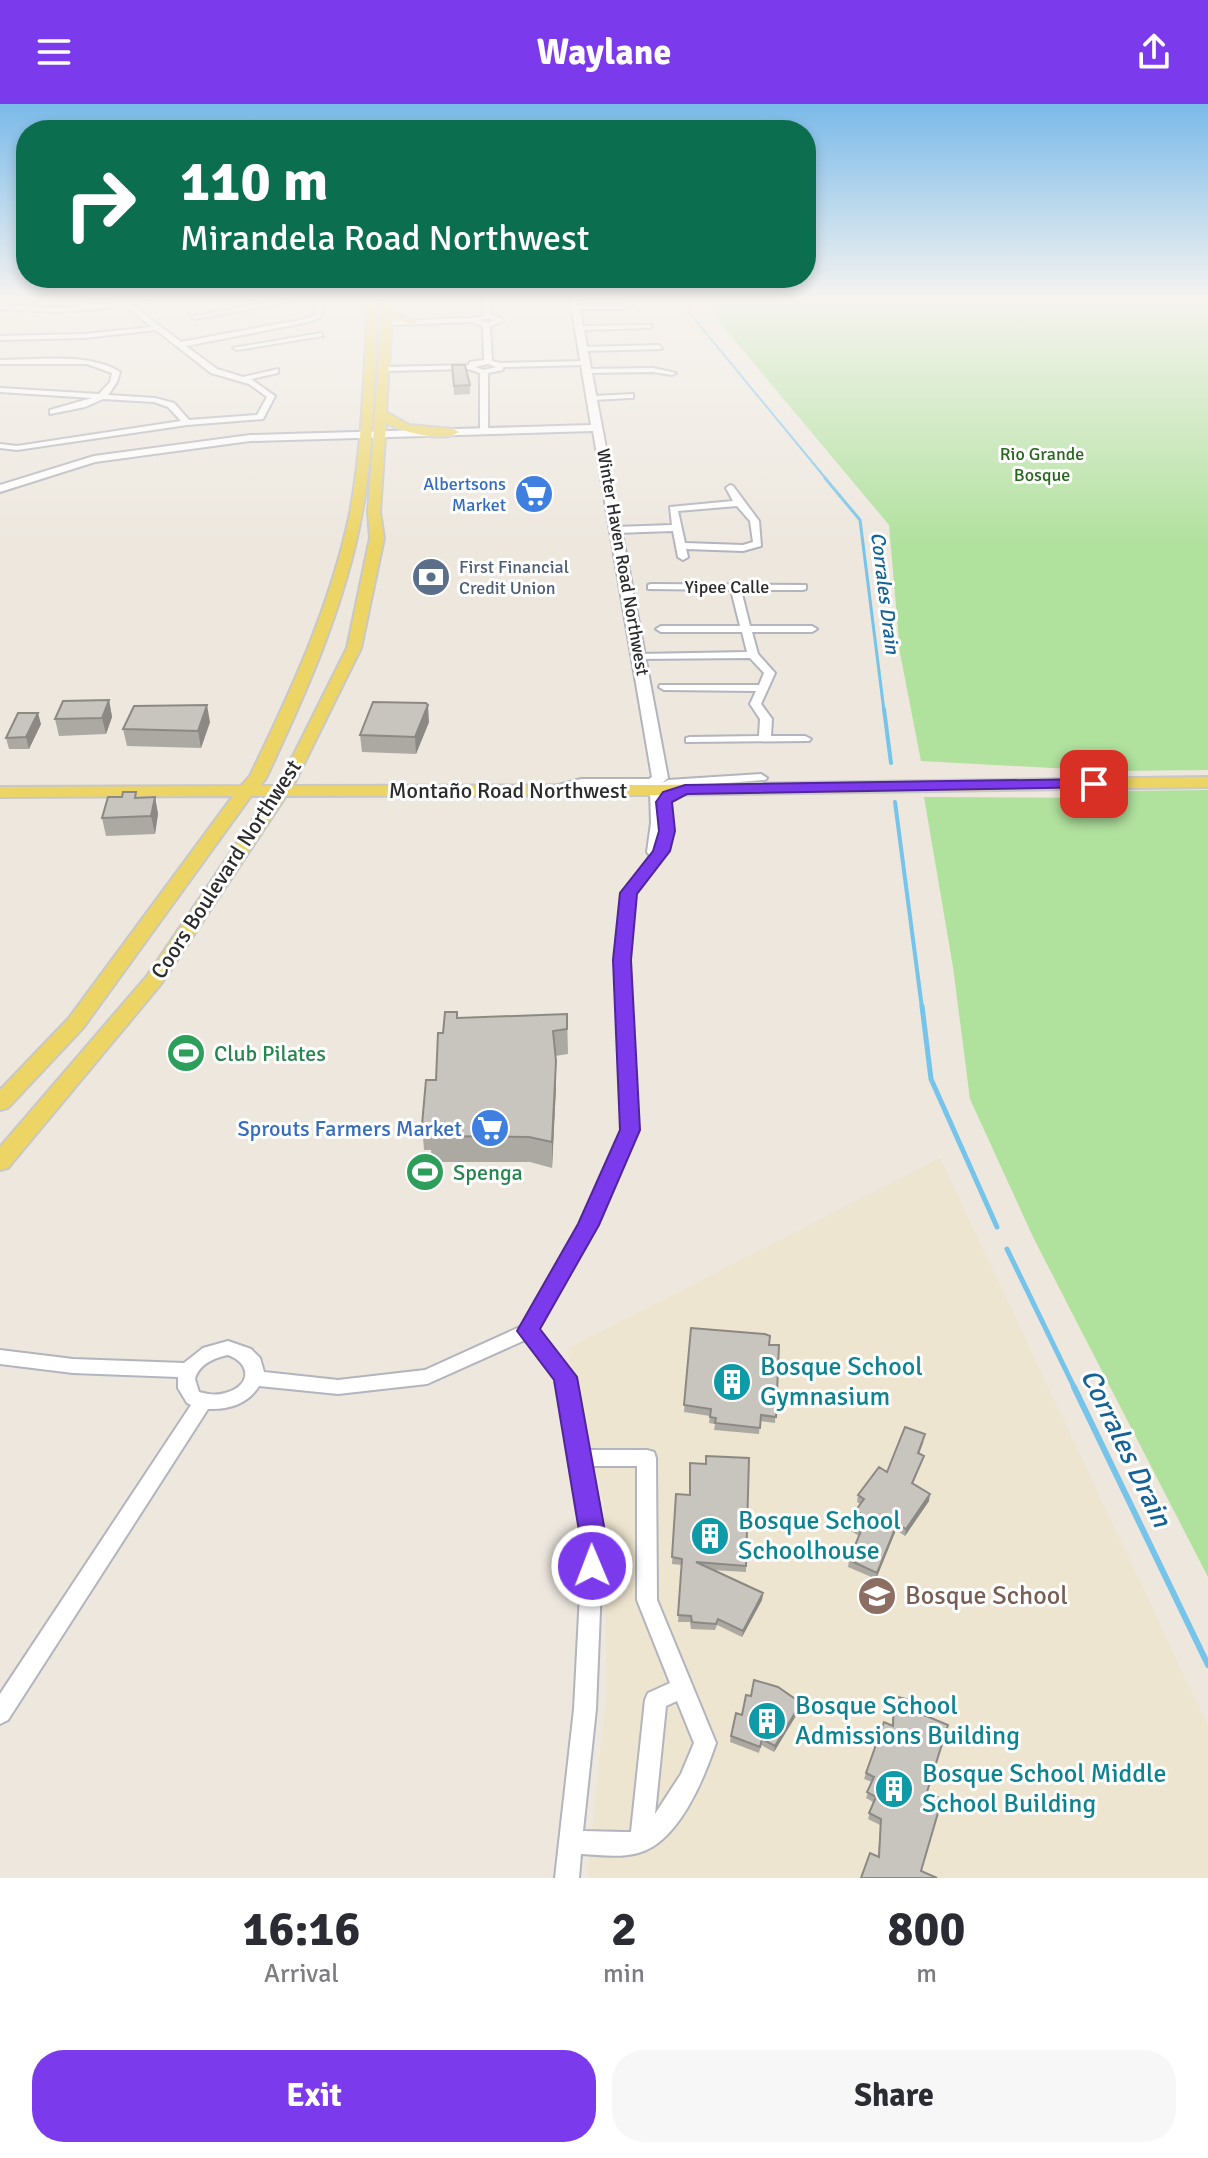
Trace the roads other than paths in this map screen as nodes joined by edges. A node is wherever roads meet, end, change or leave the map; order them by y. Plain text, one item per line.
1 (114, 382) edge
2 (247, 382) edge
3 (374, 382) edge
4 (385, 382) edge
5 (484, 382) edge
6 (589, 382) edge
7 (0, 390) edge
8 (103, 395) junction
9 (630, 396) dead end
10 (593, 398) junction
11 (53, 412) dead end
12 (382, 414) junction
13 (187, 423) junction
14 (599, 428) junction
15 (484, 431) junction
16 (453, 432) junction
17 (373, 435) junction
18 (0, 446) edge
19 (730, 488) dead end
20 (0, 489) edge
21 (739, 503) junction
22 (677, 528) junction
23 (616, 530) junction
24 (758, 544) junction
25 (759, 557) dead end
26 (651, 587) dead end
27 (735, 587) junction
28 (803, 587) dead end
29 (661, 629) dead end
30 (745, 629) junction
31 (812, 629) dead end
32 (753, 655) junction
33 (639, 657) junction
34 (664, 687) dead end
35 (762, 688) junction
36 (765, 739) junction
37 (805, 739) dead end
38 (690, 740) dead end
39 (1208, 774) edge
40 (0, 779) edge
41 (1120, 779) junction
42 (1208, 782) edge
43 (285, 784) junction
44 (658, 784) junction
45 (252, 785) junction
46 (685, 789) junction
47 (0, 792) edge
48 (656, 856) junction
49 (0, 1103) edge
50 (0, 1162) edge
51 (528, 1331) junction
52 (0, 1357) edge
53 (188, 1370) junction
54 (254, 1378) junction
55 (203, 1402) junction
56 (579, 1458) junction
57 (683, 1688) junction
58 (0, 1713) edge
59 (641, 1841) junction
60 (571, 1842) junction
61 (567, 1878) edge

1 - 8 street
2 - 13 street
3 - 17 main road, Coors Boulevard Northwest
4 - 12 main road, Coors Boulevard Northwest
5 - 15 street
6 - 10 street, Winter Haven Road Northwest
7 - 8 street
8 - 11 street
8 - 13 street
9 - 10 street
10 - 14 street, Winter Haven Road Northwest
12 - 16 main road
12 - 17 main road, Coors Boulevard Northwest
13 - 18 street
14 - 15 street
14 - 23 street, Winter Haven Road Northwest
15 - 16 street
16 - 17 street
17 - 20 street
17 - 43 main road, Coors Boulevard Northwest
17 - 45 main road, Coors Boulevard Northwest
19 - 21 street
21 - 22 street
21 - 24 street
22 - 23 street
22 - 24 street
23 - 33 street, Winter Haven Road Northwest
24 - 25 street
26 - 27 street, Yipee Calle
27 - 28 street, Yipee Calle
27 - 30 street
29 - 30 street
30 - 31 street
30 - 32 street
32 - 33 street
32 - 35 street
33 - 44 street, Winter Haven Road Northwest
34 - 35 street
35 - 36 street
36 - 37 street
36 - 38 street
39 - 41 main road, Montaño Road Northwest
40 - 45 main road, Montaño Road Northwest
41 - 42 main road, Montaño Road Northwest
41 - 44 main road, Montaño Road Northwest
41 - 46 main road, Montaño Road Northwest
43 - 44 main road, Montaño Road Northwest
43 - 44 main road, Montaño Road Northwest
43 - 45 main road, Montaño Road Northwest
43 - 50 main road, Coors Boulevard Northwest
44 - 46 main road, Montaño Road Northwest
44 - 48 street
45 - 47 main road, Montaño Road Northwest
45 - 49 main road, Coors Boulevard Northwest
46 - 48 street
48 - 51 street
51 - 54 street
51 - 56 street
52 - 53 street
53 - 54 street
53 - 55 street
54 - 55 street
55 - 58 street
56 - 57 street
56 - 60 street
57 - 59 street
57 - 59 street
59 - 60 street
60 - 61 street

